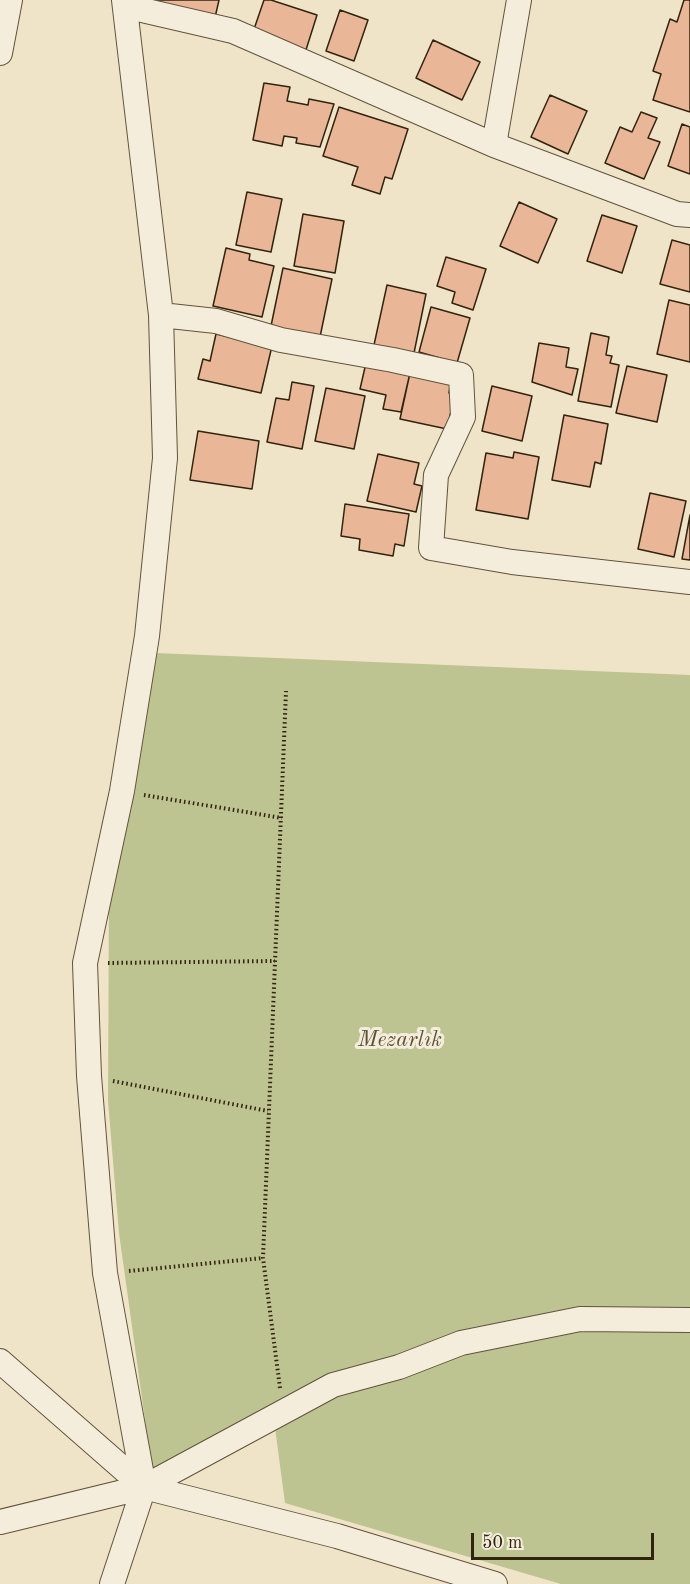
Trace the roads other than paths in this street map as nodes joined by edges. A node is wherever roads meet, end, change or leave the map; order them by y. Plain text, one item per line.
1 (10, 0) edge
2 (519, 0) edge
3 (124, 3) edge
4 (1, 43) edge
5 (494, 145) junction
6 (690, 215) edge
7 (160, 315) junction
8 (690, 582) edge
9 (690, 1320) edge
10 (0, 1361) edge
11 (144, 1487) junction
12 (0, 1522) edge
13 (112, 1584) edge
14 (495, 1584) edge

1 - 4 street
2 - 5 street
3 - 5 street
3 - 7 street
5 - 6 street
7 - 8 street
7 - 11 street
9 - 11 street
10 - 11 street
11 - 12 street
11 - 13 street
11 - 14 street

